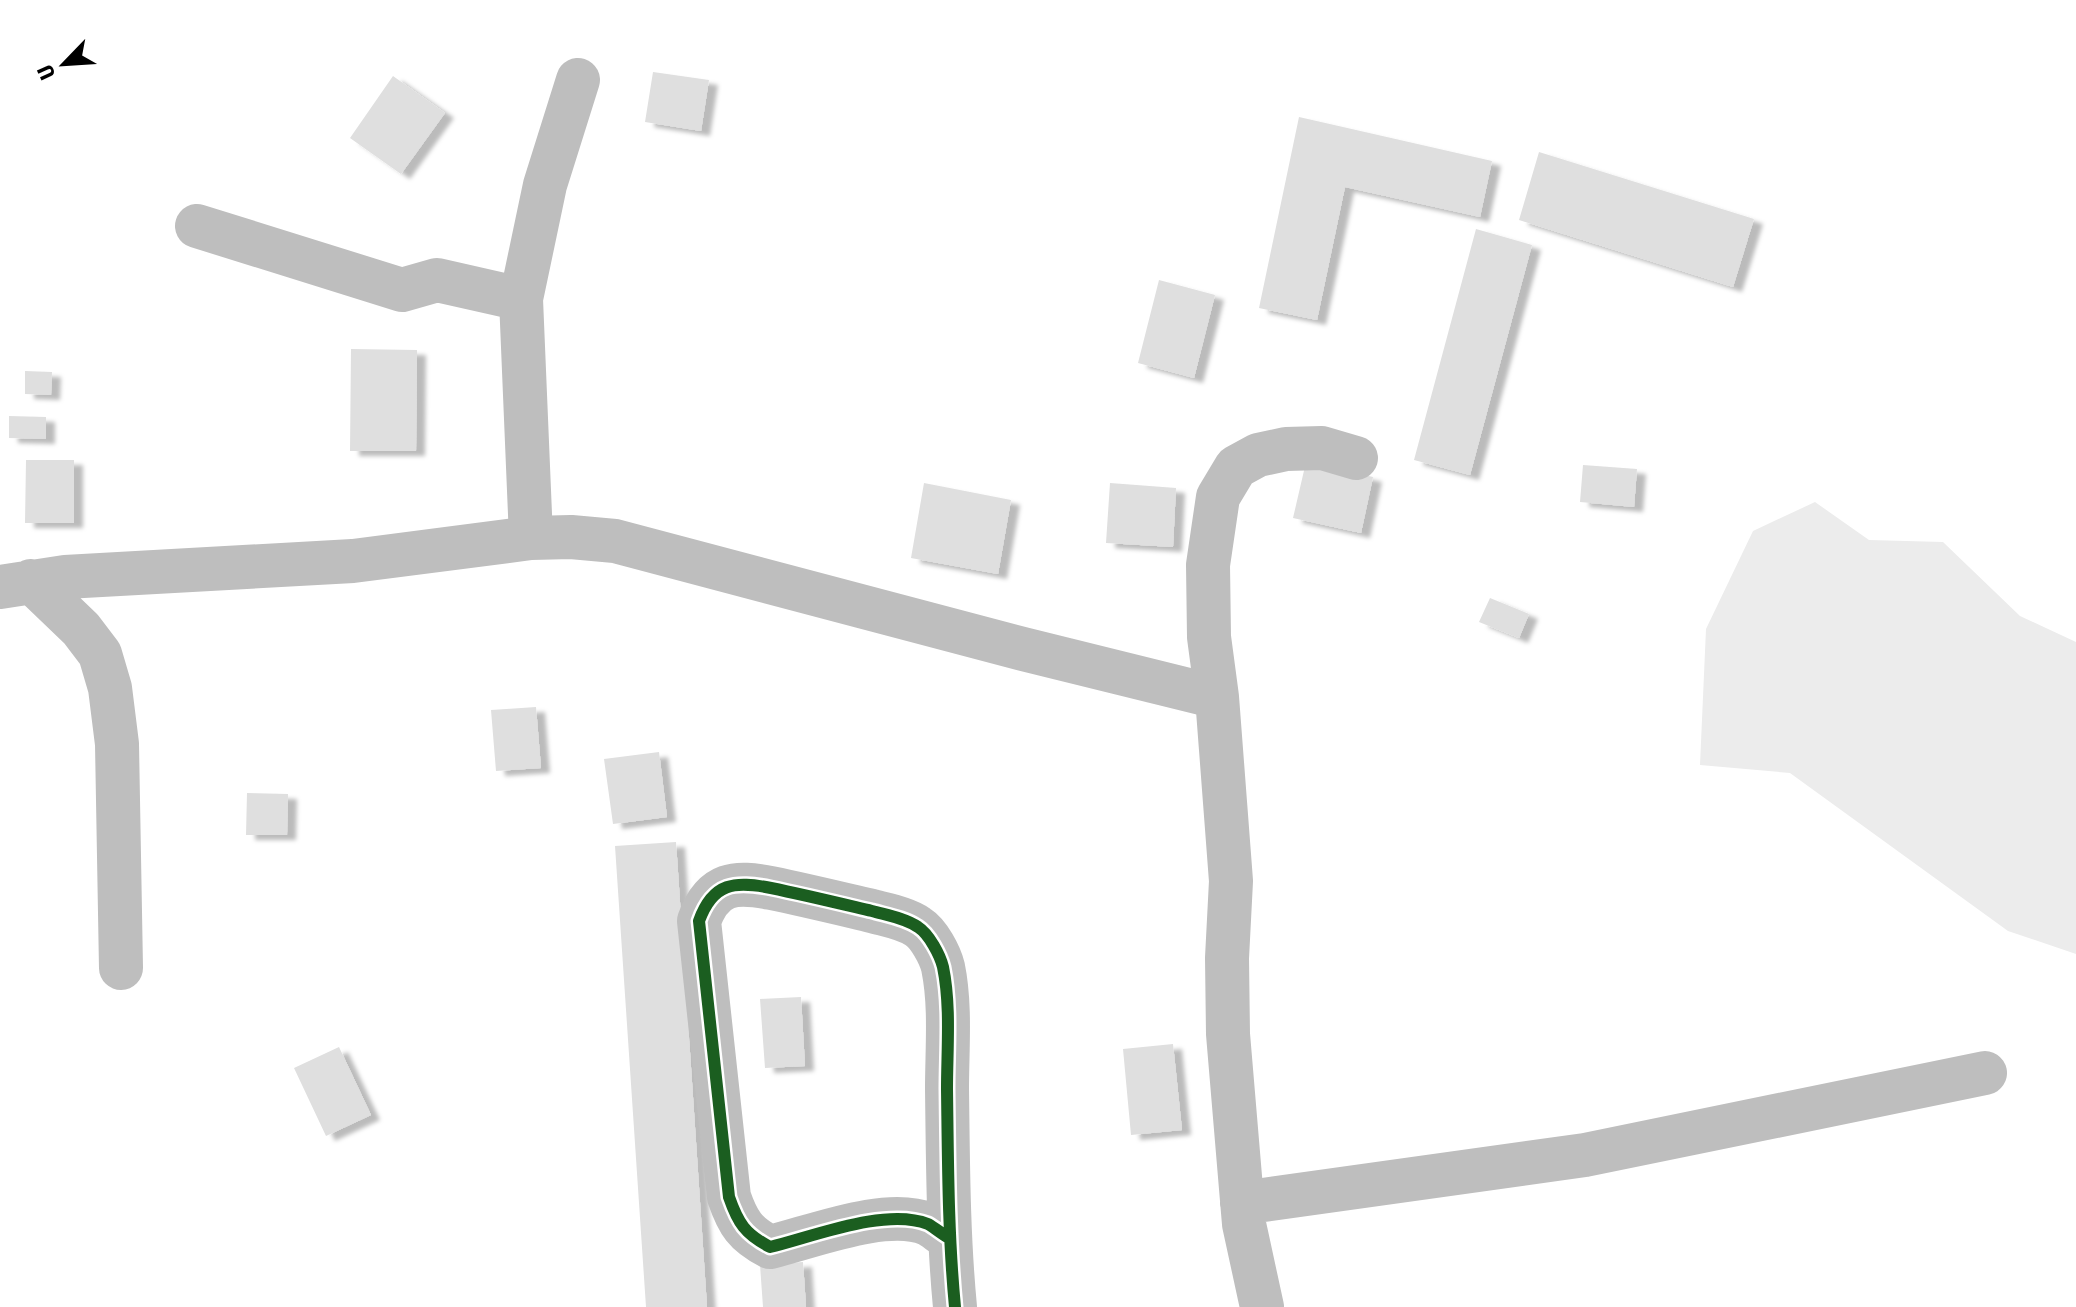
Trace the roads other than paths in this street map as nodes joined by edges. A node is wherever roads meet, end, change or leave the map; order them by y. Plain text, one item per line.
1 (578, 80) dead end
2 (197, 226) dead end
3 (521, 299) junction
4 (1356, 458) dead end
5 (531, 538) junction
6 (15, 584) edge
7 (1217, 697) junction
8 (121, 968) dead end
9 (1985, 1073) dead end
10 (1242, 1203) junction
11 (949, 1238) junction
12 (955, 1307) edge
13 (1262, 1307) edge

1 - 3 street
2 - 3 street
3 - 5 street
4 - 7 street
5 - 6 street
5 - 7 street
6 - 8 street
7 - 10 street
9 - 10 street
10 - 13 street
11 - 11 street
11 - 12 street

